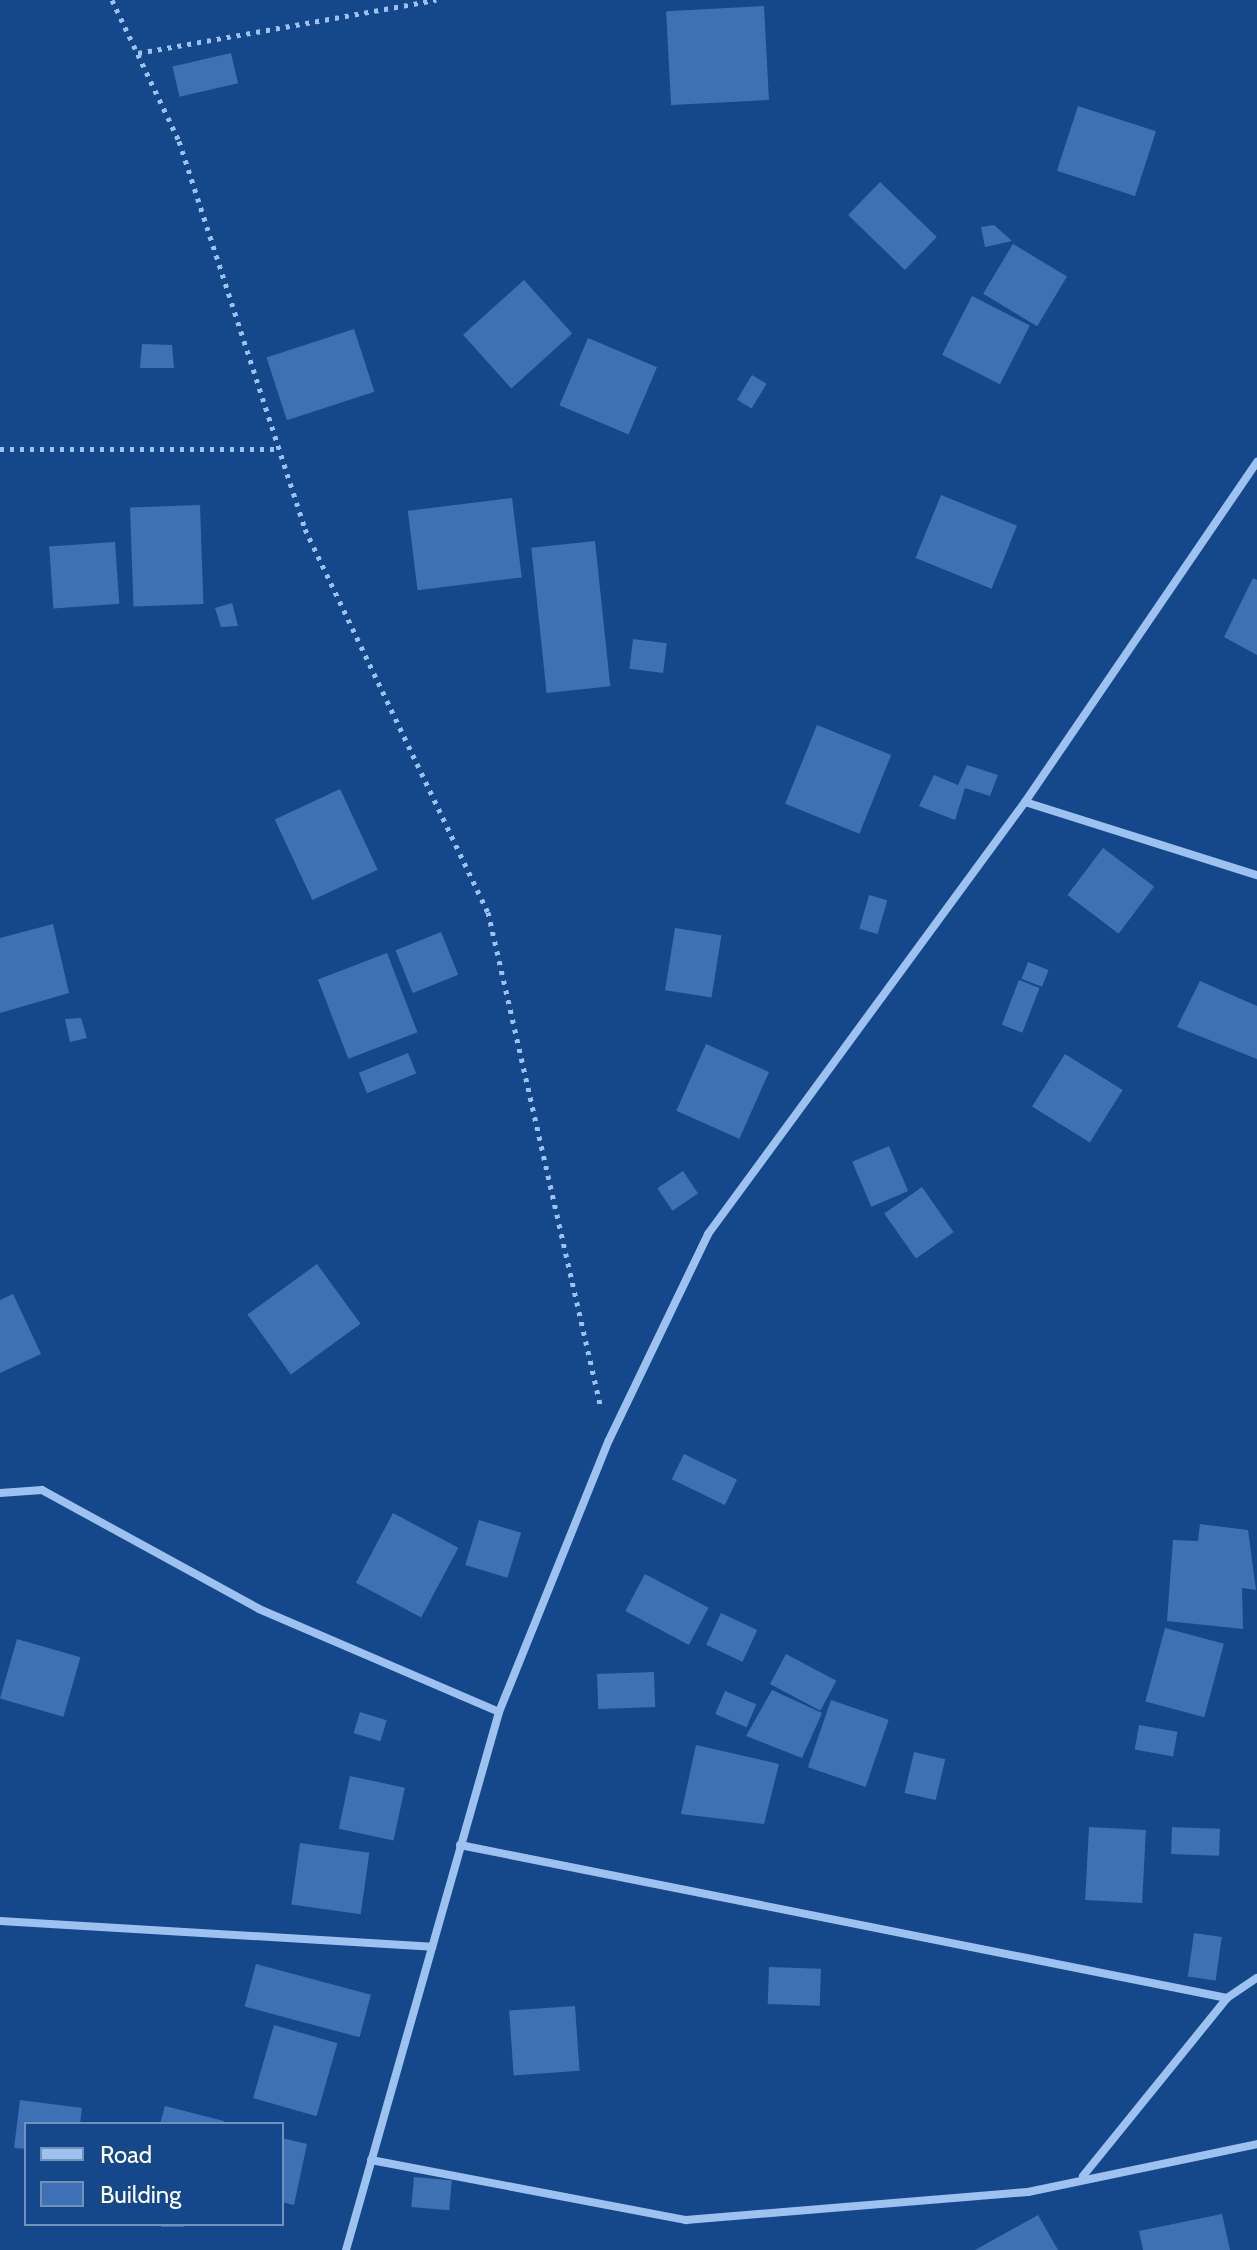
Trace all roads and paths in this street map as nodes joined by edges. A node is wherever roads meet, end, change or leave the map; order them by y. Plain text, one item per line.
1 (112, 0) edge
2 (436, 0) edge
3 (138, 53) junction
4 (0, 449) edge
5 (279, 449) junction
6 (1257, 462) edge
7 (1025, 802) junction
8 (1257, 875) edge
9 (609, 1440) junction
10 (0, 1493) edge
11 (499, 1712) junction
12 (460, 1845) junction
13 (0, 1921) edge
14 (432, 1947) junction
15 (1257, 1978) edge
16 (1227, 1998) junction
17 (1257, 2144) edge
18 (371, 2160) junction
19 (1083, 2176) junction
20 (346, 2250) edge

1 - 3 path
2 - 3 path
3 - 5 path
4 - 5 path
5 - 9 path
6 - 7 street
7 - 8 street
7 - 9 street
9 - 11 street
10 - 11 street
11 - 12 street
12 - 14 street
12 - 16 street
13 - 14 street
14 - 18 street
15 - 16 street
16 - 19 street
17 - 19 street
18 - 19 street
18 - 20 street

